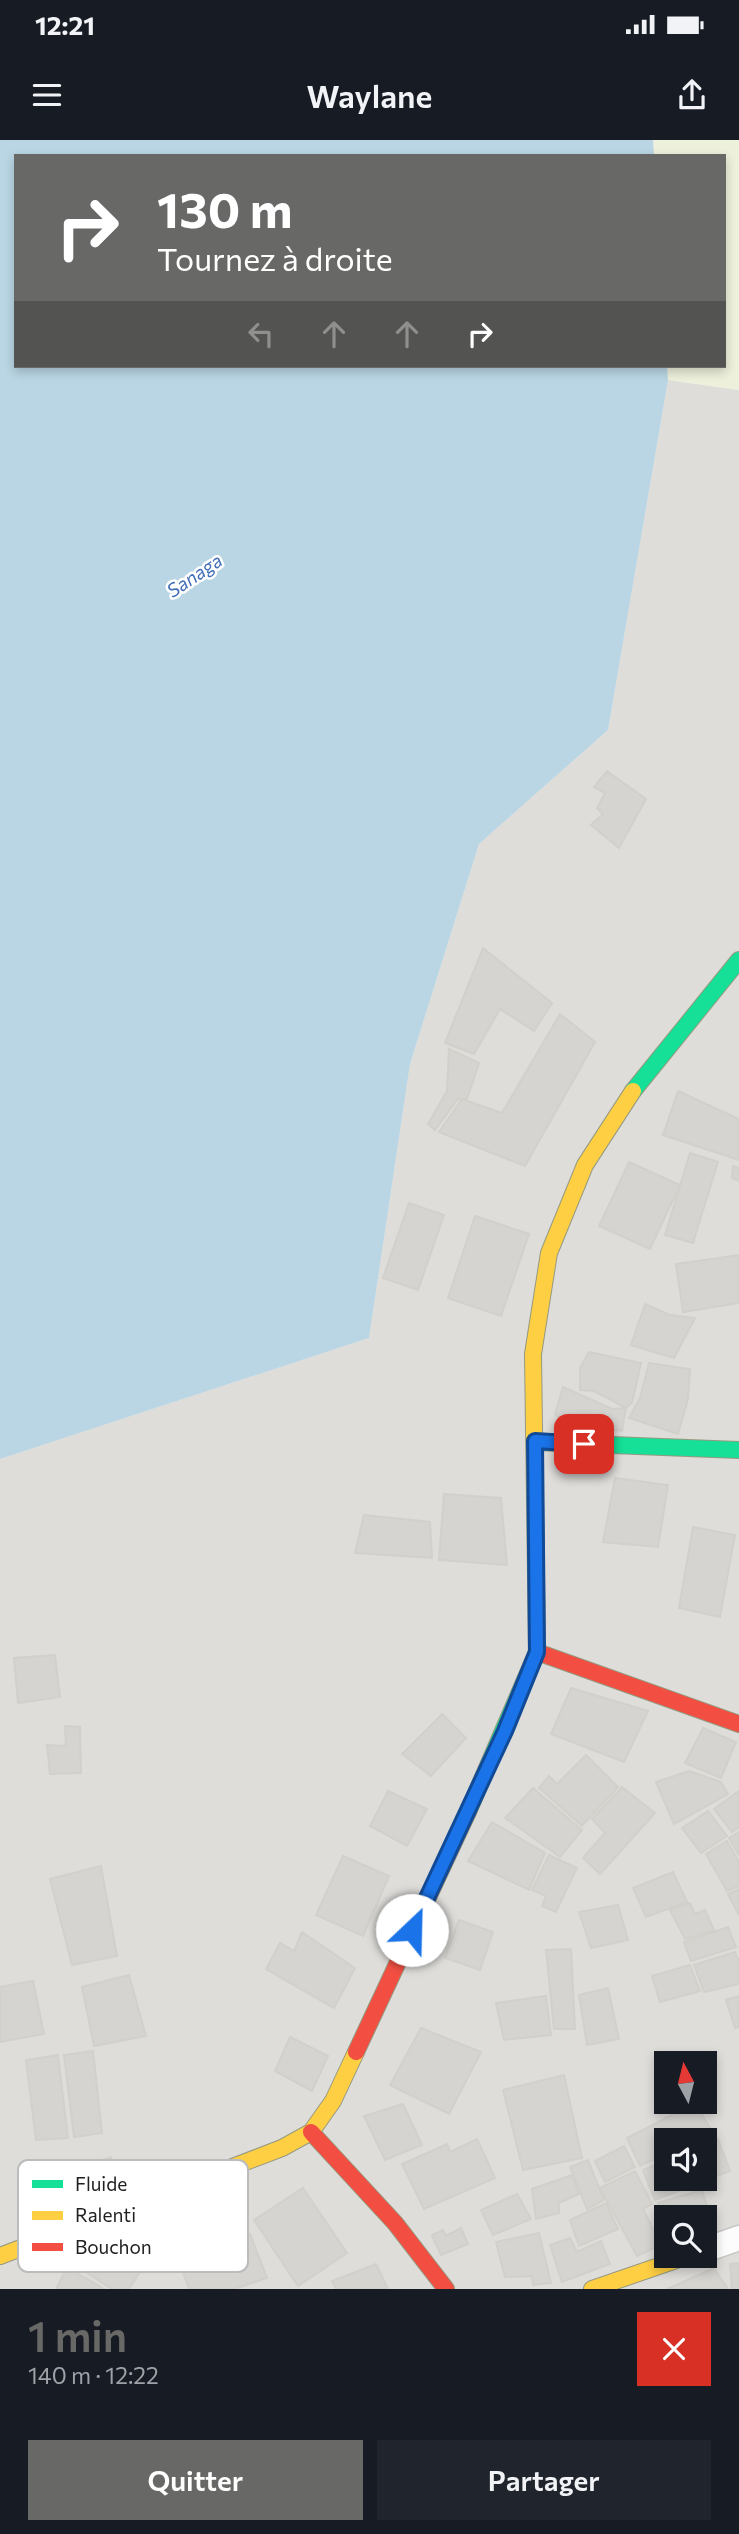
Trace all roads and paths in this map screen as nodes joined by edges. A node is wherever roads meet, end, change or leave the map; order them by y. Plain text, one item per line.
1 (739, 960) edge
2 (535, 1441) junction
3 (739, 1450) edge
4 (537, 1652) junction
5 (739, 1724) edge
6 (311, 2132) junction
7 (248, 2161) edge
8 (739, 2238) edge
9 (717, 2246) edge
10 (18, 2249) edge
11 (0, 2256) edge
12 (654, 2268) edge
13 (446, 2289) edge
14 (592, 2289) edge

1 - 2 street
2 - 3 street
2 - 4 street
4 - 5 street
4 - 6 street
6 - 7 street
6 - 13 street
8 - 9 street
10 - 11 street
12 - 14 street

